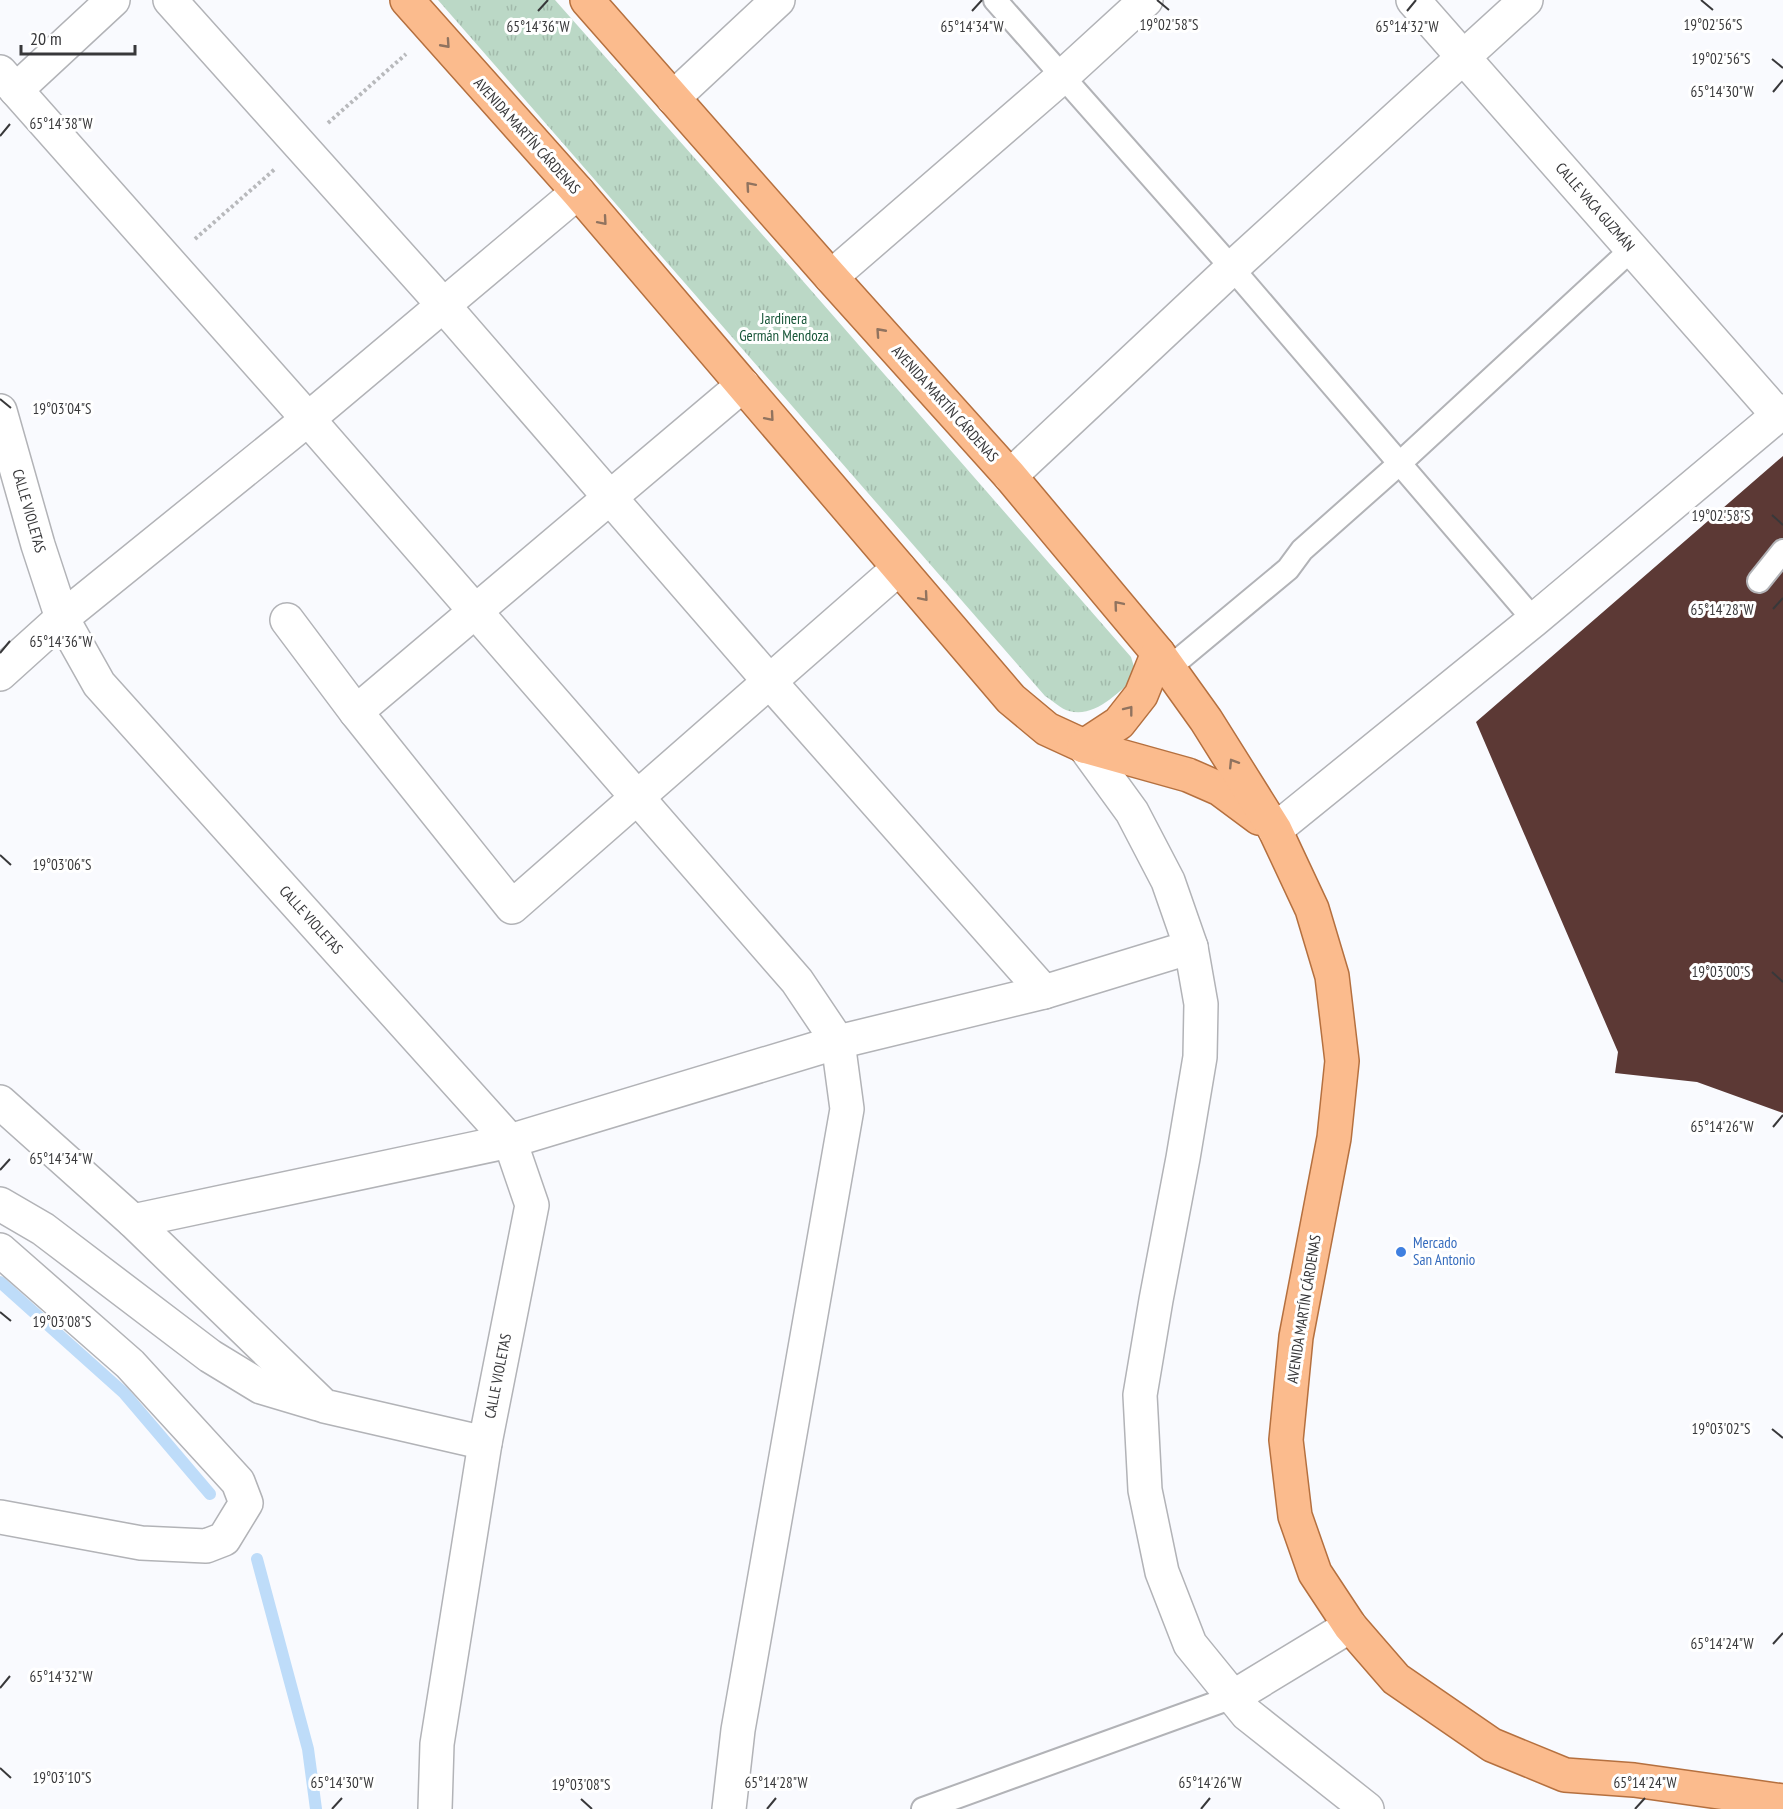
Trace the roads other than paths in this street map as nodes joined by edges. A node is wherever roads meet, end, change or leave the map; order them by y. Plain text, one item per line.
1 (113, 0) edge
2 (170, 0) edge
3 (407, 0) edge
4 (587, 0) edge
5 (778, 0) edge
6 (995, 0) edge
7 (1146, 0) edge
8 (1413, 0) edge
9 (1526, 0) edge
10 (1462, 56) junction
11 (1062, 76) junction
12 (8, 81) edge
13 (673, 98) junction
14 (578, 192) junction
15 (1632, 249) junction
16 (1232, 268) junction
17 (831, 277) junction
18 (443, 305) junction
19 (743, 385) junction
20 (0, 411) edge
21 (1781, 415) edge
22 (308, 419) junction
23 (1399, 464) junction
24 (1010, 476) junction
25 (609, 497) junction
26 (1783, 551) edge
27 (899, 568) junction
28 (1759, 581) dead end
29 (474, 611) junction
30 (62, 618) junction
31 (287, 620) dead end
32 (1534, 620) junction
33 (1164, 661) junction
34 (0, 674) edge
35 (770, 682) junction
36 (356, 712) junction
37 (1084, 746) junction
38 (638, 798) junction
39 (1275, 830) junction
40 (1191, 947) junction
41 (1044, 992) junction
42 (838, 1042) junction
43 (0, 1101) edge
44 (510, 1141) junction
45 (0, 1204) edge
46 (133, 1221) junction
47 (0, 1250) edge
48 (324, 1406) junction
49 (485, 1443) junction
50 (0, 1517) edge
51 (1350, 1626) junction
52 (1233, 1697) junction
53 (1783, 1801) edge
54 (435, 1809) edge
55 (729, 1809) edge
56 (923, 1809) edge
57 (1367, 1809) edge

1 - 12 street
2 - 18 street
3 -> 14 main road, AVENIDA MARTÍN CÁRDENAS
4 - 13 main road, AVENIDA MARTÍN CÁRDENAS
5 - 13 street
6 - 11 lane
7 - 11 street
8 - 10 street, CALLE VACA GUZMÁN
9 - 10 street
10 - 15 street, CALLE VACA GUZMÁN
10 - 16 street
11 - 16 lane
11 - 17 street
12 - 22 street
17 -> 13 main road, AVENIDA MARTÍN CÁRDENAS
14 - 18 street
14 -> 19 main road, AVENIDA MARTÍN CÁRDENAS
15 - 21 street, CALLE VACA GUZMÁN
15 - 23 lane
16 - 23 lane
16 - 24 street
24 -> 17 main road, AVENIDA MARTÍN CÁRDENAS
18 - 22 street
18 - 25 street
19 - 25 street
19 -> 27 main road, AVENIDA MARTÍN CÁRDENAS
20 - 30 street, CALLE VIOLETAS
21 - 32 street
22 - 29 street
22 - 30 street
23 - 32 lane
23 - 33 lane
33 -> 24 main road, AVENIDA MARTÍN CÁRDENAS
25 - 29 street
25 - 35 street
26 - 28 lane
27 - 35 street
27 -> 37 main road, AVENIDA MARTÍN CÁRDENAS
29 - 36 street
29 - 38 street
30 - 34 street
30 - 44 street, CALLE VIOLETAS
31 - 36 street
32 - 39 street
37 -> 33 main road
39 -> 33 main road, AVENIDA MARTÍN CÁRDENAS
35 - 38 street
35 - 41 street
36 - 38 street
37 - 39 main road, AVENIDA MARTÍN CÁRDENAS
37 - 40 street, AVENIDA MARTÍN CÁRDENAS
38 - 42 street
39 - 51 main road, AVENIDA MARTÍN CÁRDENAS
40 - 41 street
40 - 52 street, AVENIDA MARTÍN CÁRDENAS
41 - 42 street
42 - 44 street
42 - 55 street
43 - 46 street
44 - 46 street
44 - 49 street, CALLE VIOLETAS
45 - 48 street
46 - 48 street
47 - 50 street
48 - 49 street
49 - 54 street, CALLE VIOLETAS
51 - 52 street
51 - 53 main road, AVENIDA MARTÍN CÁRDENAS
52 - 56 lane
52 - 57 street, AVENIDA MARTÍN CÁRDENAS

